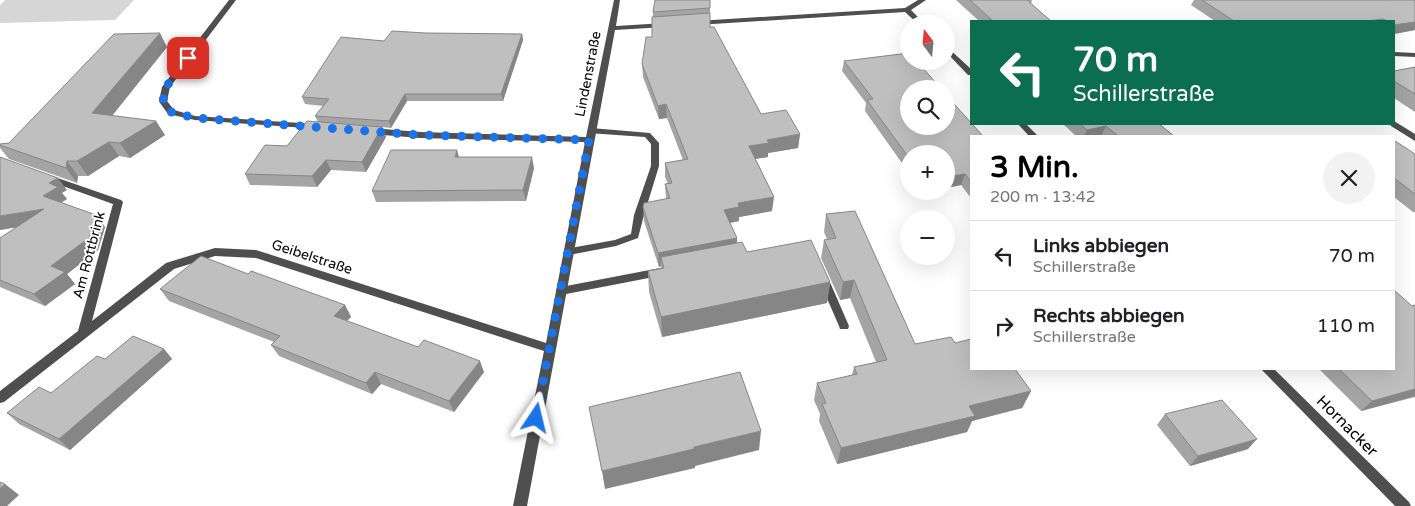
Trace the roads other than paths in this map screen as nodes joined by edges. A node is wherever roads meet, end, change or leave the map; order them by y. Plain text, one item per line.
1 (234, 0) edge
2 (617, 0) edge
3 (923, 0) edge
4 (908, 10) junction
5 (913, 15) edge
6 (690, 23) edge
7 (670, 24) edge
8 (611, 28) junction
9 (1395, 54) edge
10 (1415, 55) edge
11 (955, 57) edge
12 (970, 72) edge
13 (1023, 125) edge
14 (1395, 125) edge
15 (322, 128) edge
16 (362, 131) edge
17 (1033, 135) edge
18 (590, 136) junction
19 (1415, 138) edge
20 (37, 174) edge
21 (569, 251) junction
22 (675, 270) edge
23 (820, 272) edge
24 (561, 291) junction
25 (844, 326) dead end
26 (83, 334) junction
27 (550, 348) junction
28 (1268, 370) edge
29 (0, 398) edge
30 (520, 506) edge
31 (1404, 506) edge

1 - 15 street
2 - 8 street, Lindenstraße
3 - 4 street
4 - 5 street
4 - 6 street
7 - 8 street
8 - 18 street, Lindenstraße
9 - 10 street
11 - 12 street
13 - 17 street
14 - 19 street
16 - 18 street
18 - 21 street, Lindenstraße
18 - 21 street
20 - 26 street, Am Rottbrink
21 - 24 street, Lindenstraße
22 - 24 street
23 - 25 street
24 - 27 street, Lindenstraße
26 - 27 street, Geibelstraße
26 - 29 street
27 - 30 street, Lindenstraße
28 - 31 street, Hornacker

